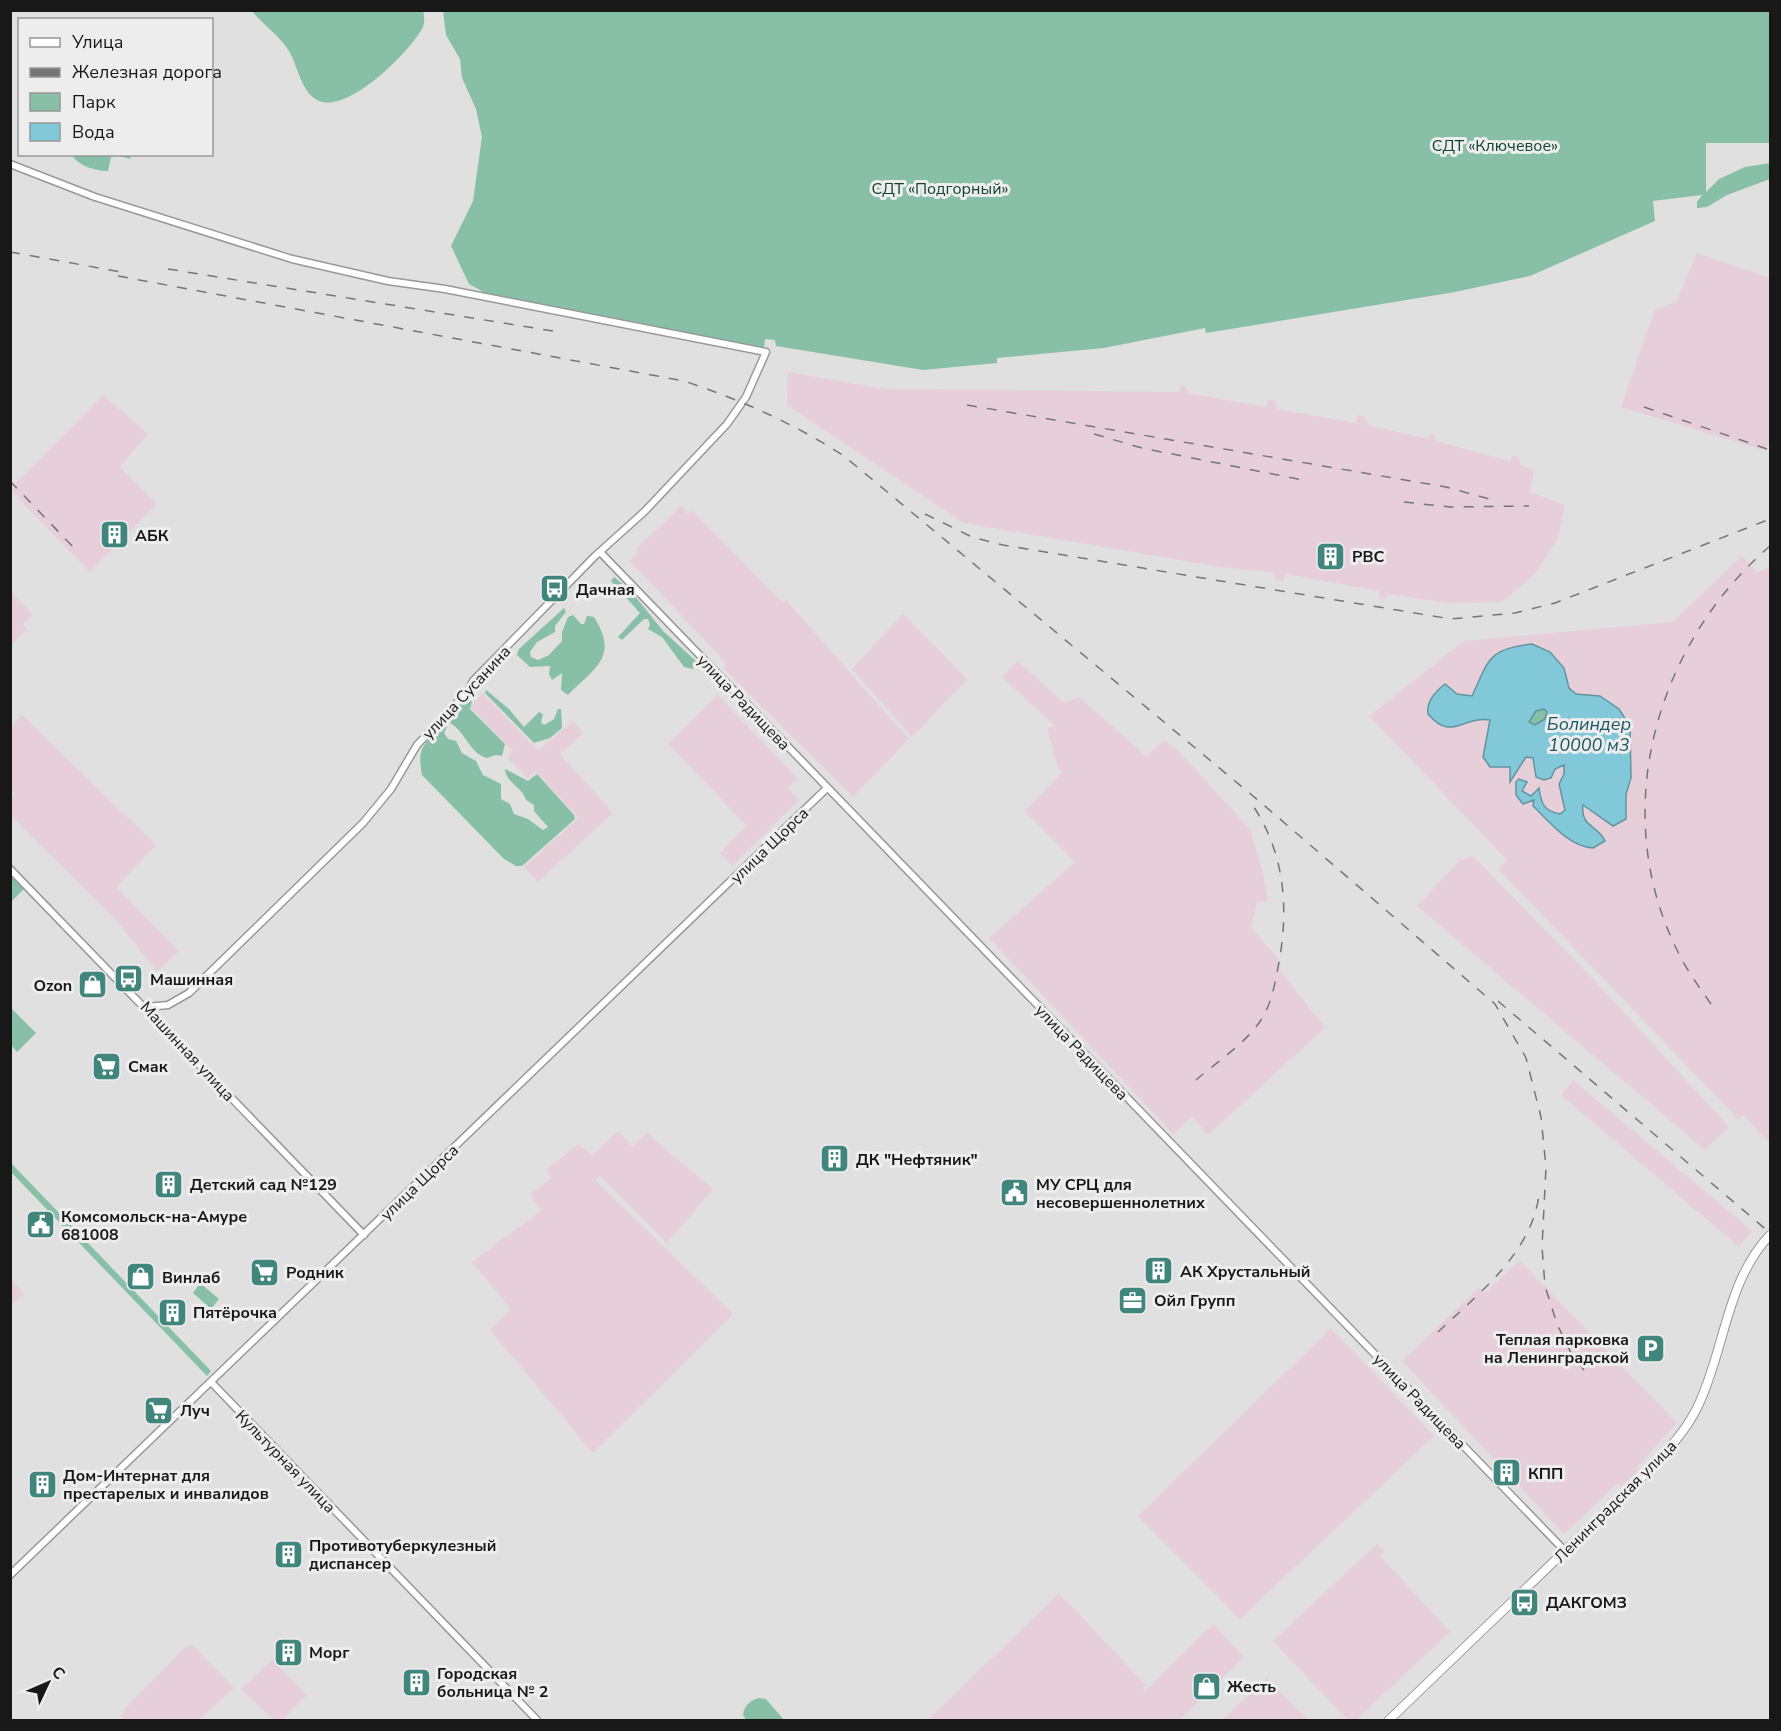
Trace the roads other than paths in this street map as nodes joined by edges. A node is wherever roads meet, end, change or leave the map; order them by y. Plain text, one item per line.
1 (10, 164) edge
2 (600, 552) junction
3 (827, 788) junction
4 (10, 869) edge
5 (147, 1007) junction
6 (364, 1235) junction
7 (1770, 1235) edge
8 (211, 1382) junction
9 (1564, 1551) junction
10 (10, 1575) edge
11 (537, 1720) edge
12 (1389, 1720) edge

1 - 2 street, улица Сусанина
2 - 3 street, улица Радищева
2 - 5 street, улица Сусанина
3 - 6 street, улица Щорса
3 - 9 street, улица Радищева
4 - 5 street, Машинная улица
5 - 6 street, Машинная улица
6 - 8 street, улица Щорса
7 - 9 main road, Ленинградская улица
8 - 10 street, улица Щорса
8 - 11 street, Культурная улица
9 - 12 main road, Ленинградская улица

